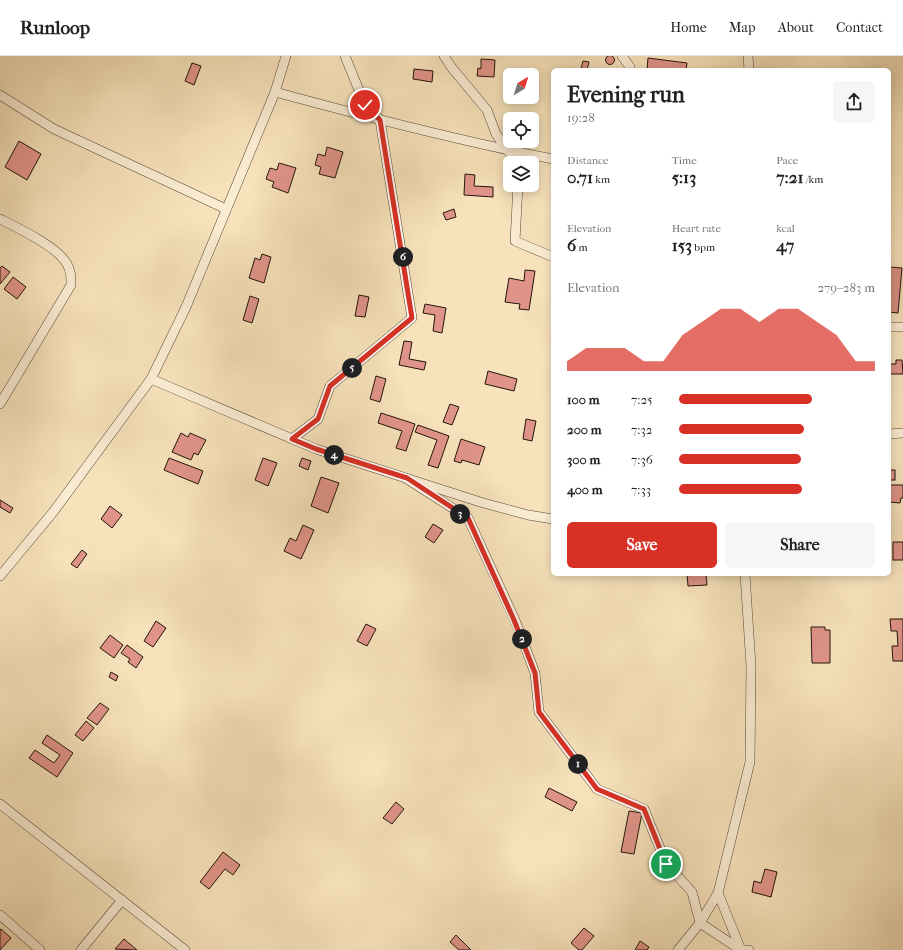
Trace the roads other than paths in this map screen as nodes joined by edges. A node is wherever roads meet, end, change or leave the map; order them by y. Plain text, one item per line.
1 (286, 56) edge
2 (345, 56) edge
3 (444, 56) edge
4 (622, 56) edge
5 (748, 56) edge
6 (630, 68) edge
7 (749, 68) edge
8 (275, 92) junction
9 (0, 95) edge
10 (380, 120) junction
11 (509, 151) junction
12 (512, 156) edge
13 (551, 159) edge
14 (518, 192) edge
15 (226, 209) junction
16 (0, 219) edge
17 (551, 256) edge
18 (891, 327) edge
19 (903, 327) edge
20 (151, 379) junction
21 (0, 404) edge
22 (903, 433) edge
23 (891, 434) edge
24 (292, 439) junction
25 (407, 478) junction
26 (551, 519) edge
27 (0, 576) edge
28 (746, 576) edge
29 (0, 804) edge
30 (718, 893) junction
31 (122, 900) junction
32 (0, 914) edge
33 (700, 923) junction
34 (40, 950) edge
35 (81, 950) edge
36 (185, 950) edge
37 (678, 950) edge
38 (741, 950) edge
39 (750, 950) edge

1 - 8 street
2 - 10 street
3 - 11 street
4 - 6 street
5 - 7 street
8 - 10 street
8 - 15 street
9 - 15 street
10 - 11 street
10 - 24 street
11 - 12 street
11 - 13 street
14 - 17 street
15 - 20 street
16 - 21 street
18 - 19 street
20 - 24 street
20 - 27 street
22 - 23 street
24 - 25 street
25 - 26 street
25 - 33 street
28 - 30 street
29 - 31 street
30 - 33 street
30 - 38 street
31 - 35 street
31 - 36 street
32 - 34 street
33 - 37 street
33 - 38 street
38 - 39 street

